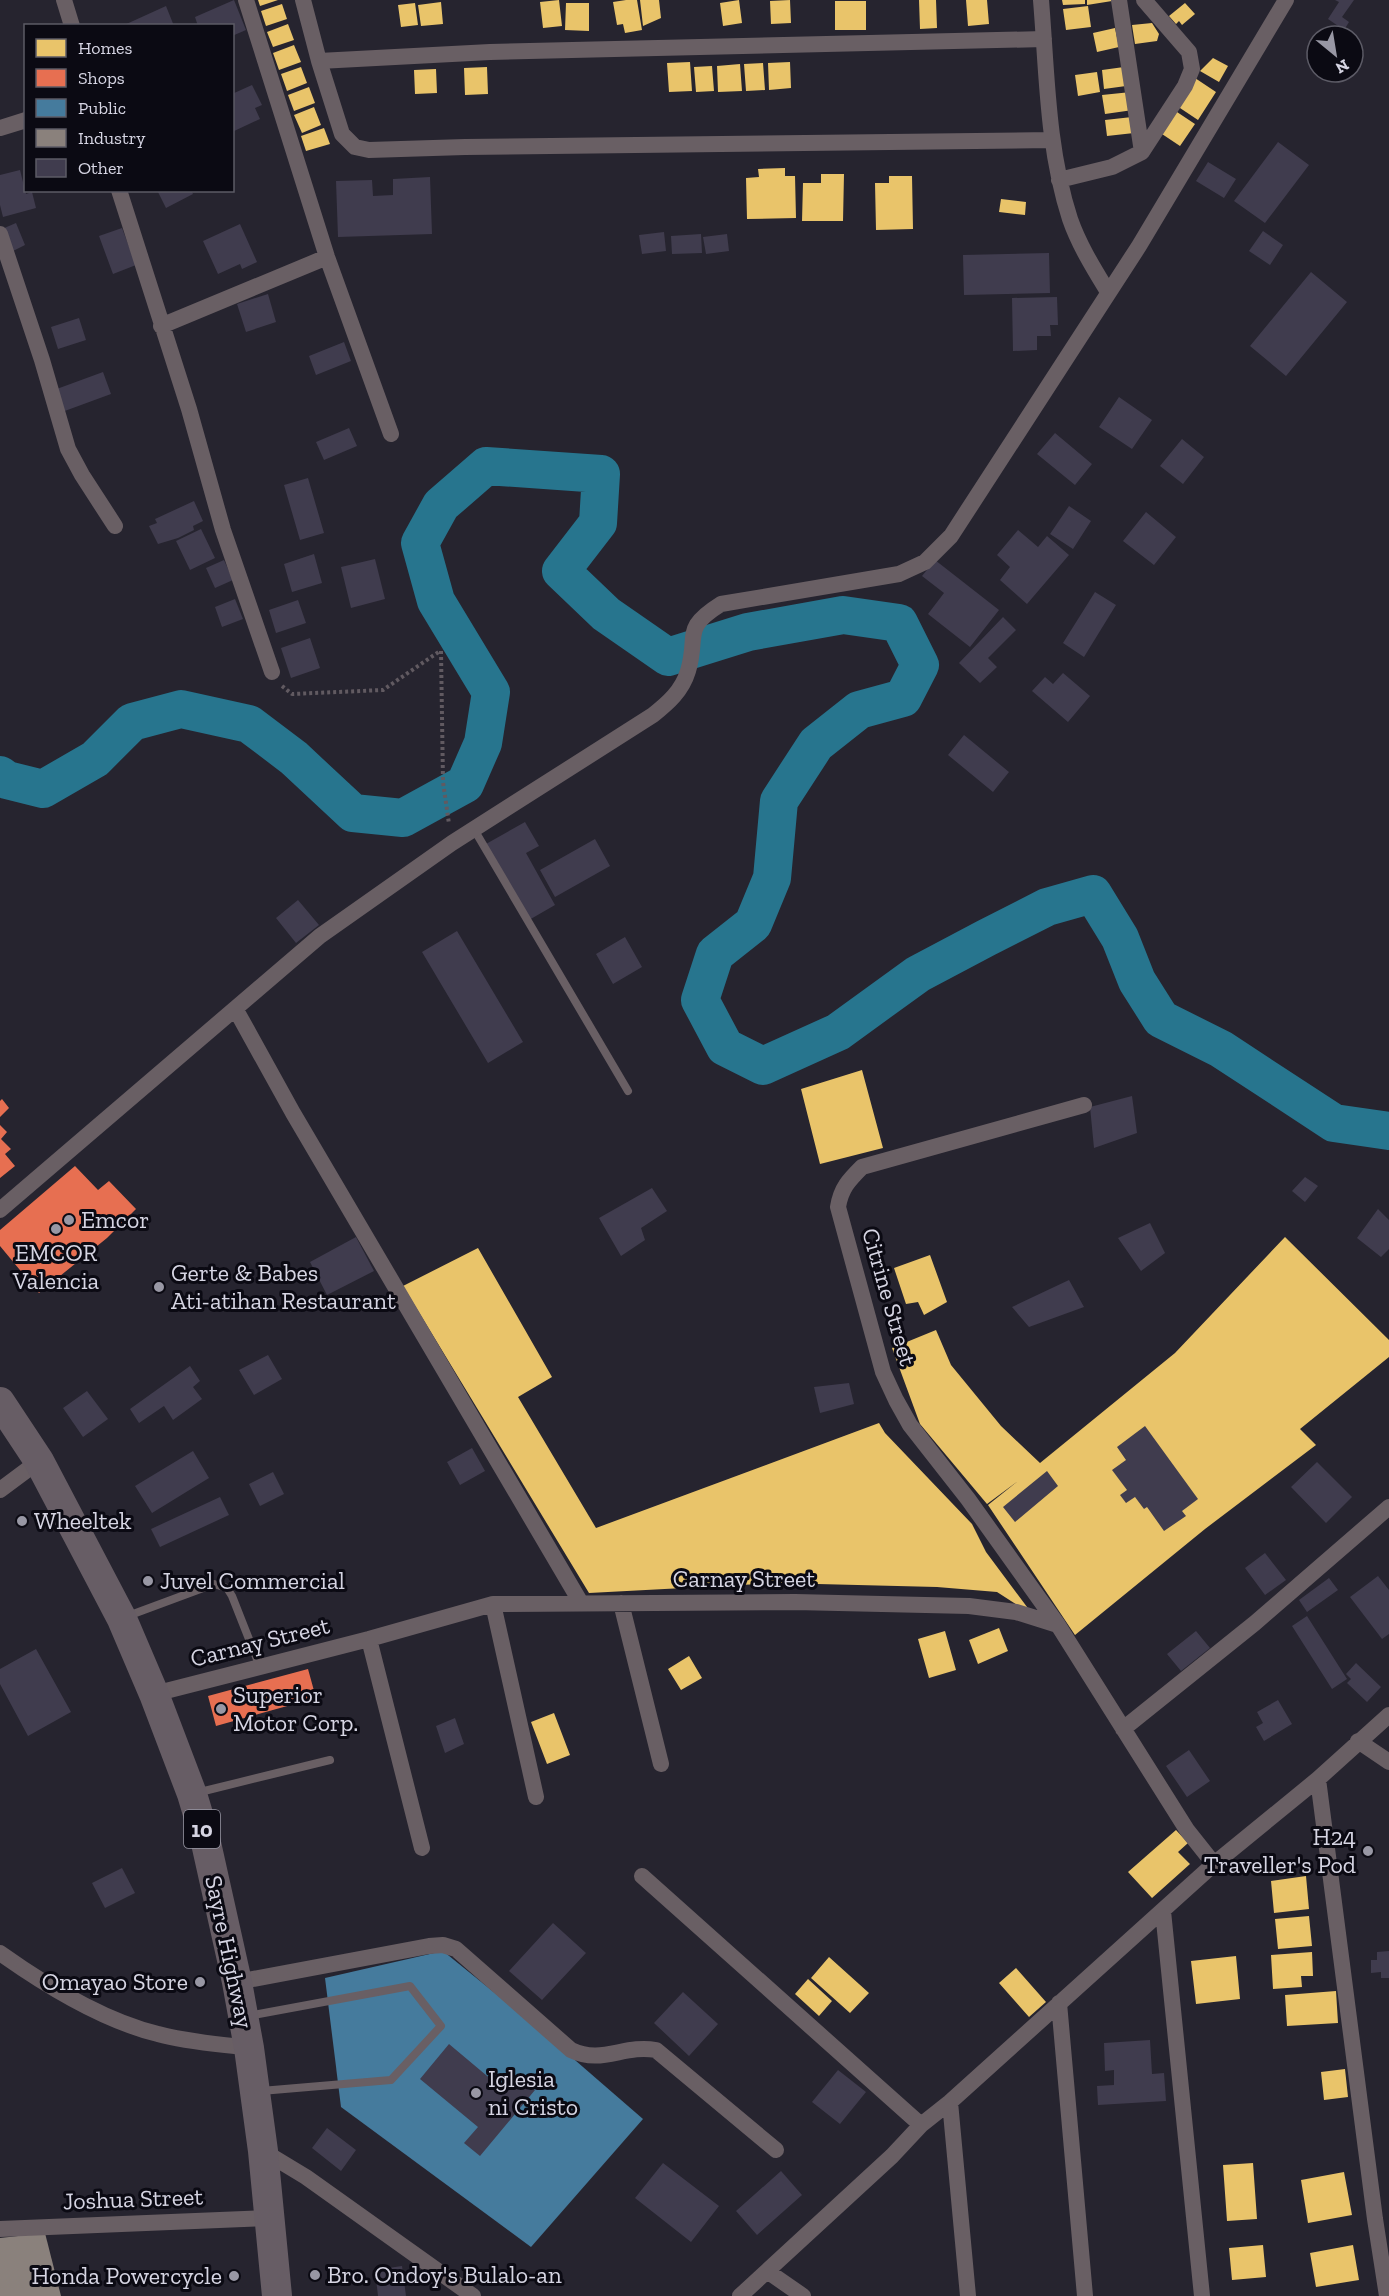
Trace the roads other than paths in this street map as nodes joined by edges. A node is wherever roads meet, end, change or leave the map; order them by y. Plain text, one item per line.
1 (64, 0) edge
2 (246, 0) edge
3 (303, 0) edge
4 (1041, 0) edge
5 (1119, 0) edge
6 (1144, 0) edge
7 (1286, 0) edge
8 (71, 24) edge
9 (1044, 39) junction
10 (319, 61) junction
11 (24, 121) edge
12 (0, 128) edge
13 (1051, 141) junction
14 (1142, 152) junction
15 (1059, 180) junction
16 (120, 192) edge
17 (0, 234) edge
18 (327, 257) junction
19 (1108, 292) junction
20 (160, 326) junction
21 (391, 434) dead end
22 (115, 526) dead end
23 (273, 672) road end
24 (475, 831) junction
25 (236, 1010) junction
26 (628, 1091) dead end
27 (1084, 1105) dead end
28 (0, 1210) edge
29 (0, 1402) edge
30 (39, 1461) junction
31 (0, 1490) edge
32 (1389, 1507) edge
33 (581, 1603) junction
34 (621, 1603) junction
35 (493, 1604) junction
36 (122, 1619) junction
37 (1058, 1625) junction
38 (369, 1639) junction
39 (260, 1667) junction
40 (154, 1694) junction
41 (1389, 1715) edge
42 (1123, 1729) junction
43 (1358, 1742) junction
44 (330, 1760) dead end
45 (1389, 1762) edge
46 (661, 1764) dead end
47 (1318, 1779) junction
48 (192, 1794) junction
49 (536, 1797) dead end
50 (422, 1848) dead end
51 (1214, 1864) junction
52 (642, 1876) dead end
53 (1163, 1911) junction
54 (0, 1953) edge
55 (237, 1982) junction
56 (1059, 2003) junction
57 (243, 2017) junction
58 (249, 2048) junction
59 (255, 2091) junction
60 (950, 2102) junction
61 (921, 2125) junction
62 (776, 2150) dead end
63 (263, 2151) junction
64 (269, 2218) junction
65 (0, 2229) edge
66 (766, 2271) junction
67 (277, 2296) edge
68 (473, 2296) edge
69 (740, 2296) edge
70 (803, 2296) edge
71 (968, 2296) edge
72 (1085, 2296) edge
73 (1202, 2296) edge
74 (1387, 2296) edge

1 - 8 street
2 - 18 street
3 - 10 street
4 - 9 street
5 - 14 street
6 - 14 street
7 - 19 street
9 - 10 street
9 - 13 street
10 - 13 street
11 - 12 street
13 - 15 street
14 - 15 street
15 - 19 street
16 - 20 street
17 - 22 street
18 - 20 street
18 - 21 street
19 - 24 street
20 - 23 street
24 - 25 street
24 - 26 lane
25 - 28 street
25 - 33 street
27 - 37 street, Citrine Street
29 - 30 highway, Sayre Highway / 10
30 - 31 street
30 - 36 highway, Sayre Highway / 10
32 - 42 street
33 - 34 street, Carnay Street
33 - 35 street, Carnay Street
34 - 37 street, Carnay Street
34 - 46 street
35 - 38 street, Carnay Street
35 - 49 street
36 - 39 lane
36 - 40 highway, Sayre Highway / 10
37 - 42 street
38 - 39 street, Carnay Street
38 - 50 street
39 - 40 street, Carnay Street
40 - 48 highway, Sayre Highway / 10
41 - 43 street
42 - 51 street
43 - 45 street
43 - 47 street
44 - 48 lane
47 - 51 street
47 - 74 street
48 - 55 highway, Sayre Highway / 10
51 - 53 street
52 - 61 street
53 - 56 street
53 - 73 street
54 - 58 street
55 - 57 highway, Sayre Highway / 10
55 - 62 street
56 - 60 street
56 - 72 street
57 - 58 highway, Sayre Highway / 10
57 - 59 lane
58 - 59 highway, Sayre Highway / 10
59 - 63 highway, Sayre Highway / 10
60 - 61 street
60 - 71 street
61 - 66 street
63 - 64 highway, Sayre Highway / 10
63 - 68 street
64 - 65 street, Joshua Street
64 - 67 highway, Sayre Highway / 10
66 - 69 street
66 - 70 street

